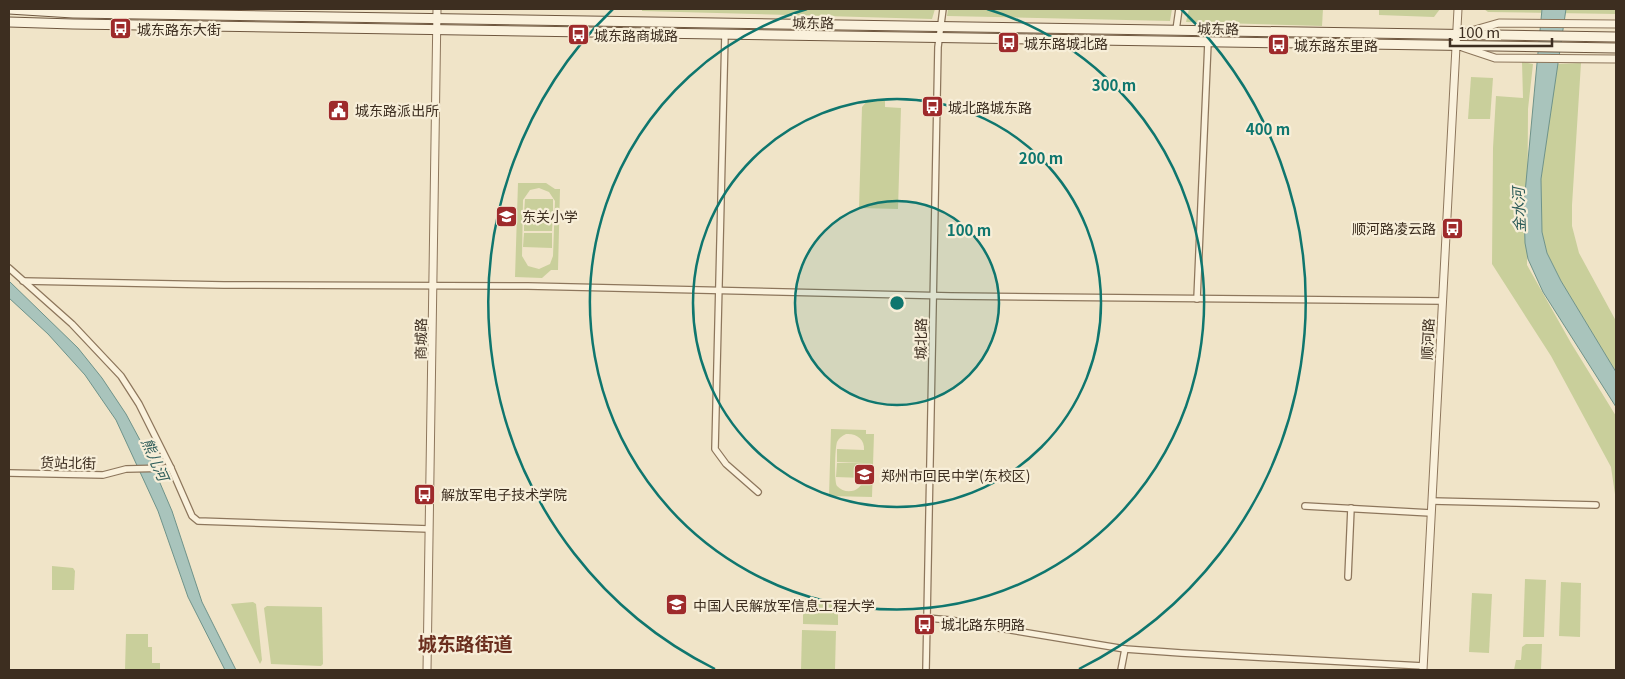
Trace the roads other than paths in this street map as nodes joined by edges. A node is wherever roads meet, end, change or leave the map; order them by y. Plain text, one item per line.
1 (437, 9) edge
2 (943, 9) edge
3 (1179, 9) edge
4 (1458, 9) edge
5 (9, 10) edge
6 (437, 19) junction
7 (9, 22) edge
8 (1616, 24) edge
9 (941, 26) junction
10 (437, 30) junction
11 (1176, 30) junction
12 (725, 34) junction
13 (1456, 34) junction
14 (1616, 37) edge
15 (940, 38) junction
16 (1208, 42) junction
17 (1456, 46) junction
18 (1616, 48) edge
19 (1616, 59) edge
20 (9, 268) edge
21 (23, 281) junction
22 (433, 285) junction
23 (718, 290) junction
24 (933, 296) junction
25 (1197, 299) junction
26 (1442, 301) junction
27 (171, 468) junction
28 (9, 474) edge
29 (758, 492) dead end
30 (1432, 501) junction
31 (1596, 505) dead end
32 (1305, 506) dead end
33 (1351, 508) junction
34 (1431, 513) junction
35 (429, 529) junction
36 (1348, 577) dead end
37 (927, 618) junction
38 (1125, 649) junction
39 (1423, 668) edge
40 (427, 670) edge
41 (926, 670) edge
42 (1121, 670) edge

1 - 6 street, 商城路
2 - 9 street, 城北路
3 - 11 street
4 - 13 street, 顺河路
5 - 6 main road, 城东路
6 - 9 main road, 城东路
6 - 10 street, 商城路
7 - 10 main road, 城东路
8 - 13 street
9 - 11 main road, 城东路
9 - 15 street, 城北路
10 - 12 main road, 城东路
10 - 22 street, 商城路
11 - 13 main road, 城东路
12 - 15 main road, 城东路
12 - 23 street
13 - 14 main road, 城东路
13 - 17 street, 顺河路
15 - 16 main road, 城东路
15 - 24 street, 城北路
16 - 17 main road, 城东路
16 - 25 street
17 - 18 main road, 城东路
17 - 19 street
17 - 26 street, 顺河路
20 - 21 street
21 - 22 street
21 - 27 street
22 - 23 street
22 - 35 street, 商城路
23 - 24 street
23 - 29 street
24 - 25 street
24 - 37 street, 城北路
25 - 26 street
26 - 30 street, 顺河路
27 - 28 street, 货站北街
27 - 35 street
30 - 31 street
30 - 34 street, 顺河路
32 - 33 street
33 - 34 street
33 - 36 street
34 - 39 street, 顺河路
35 - 40 street, 商城路
37 - 38 street
37 - 41 street, 城北路
38 - 39 street
38 - 42 street

